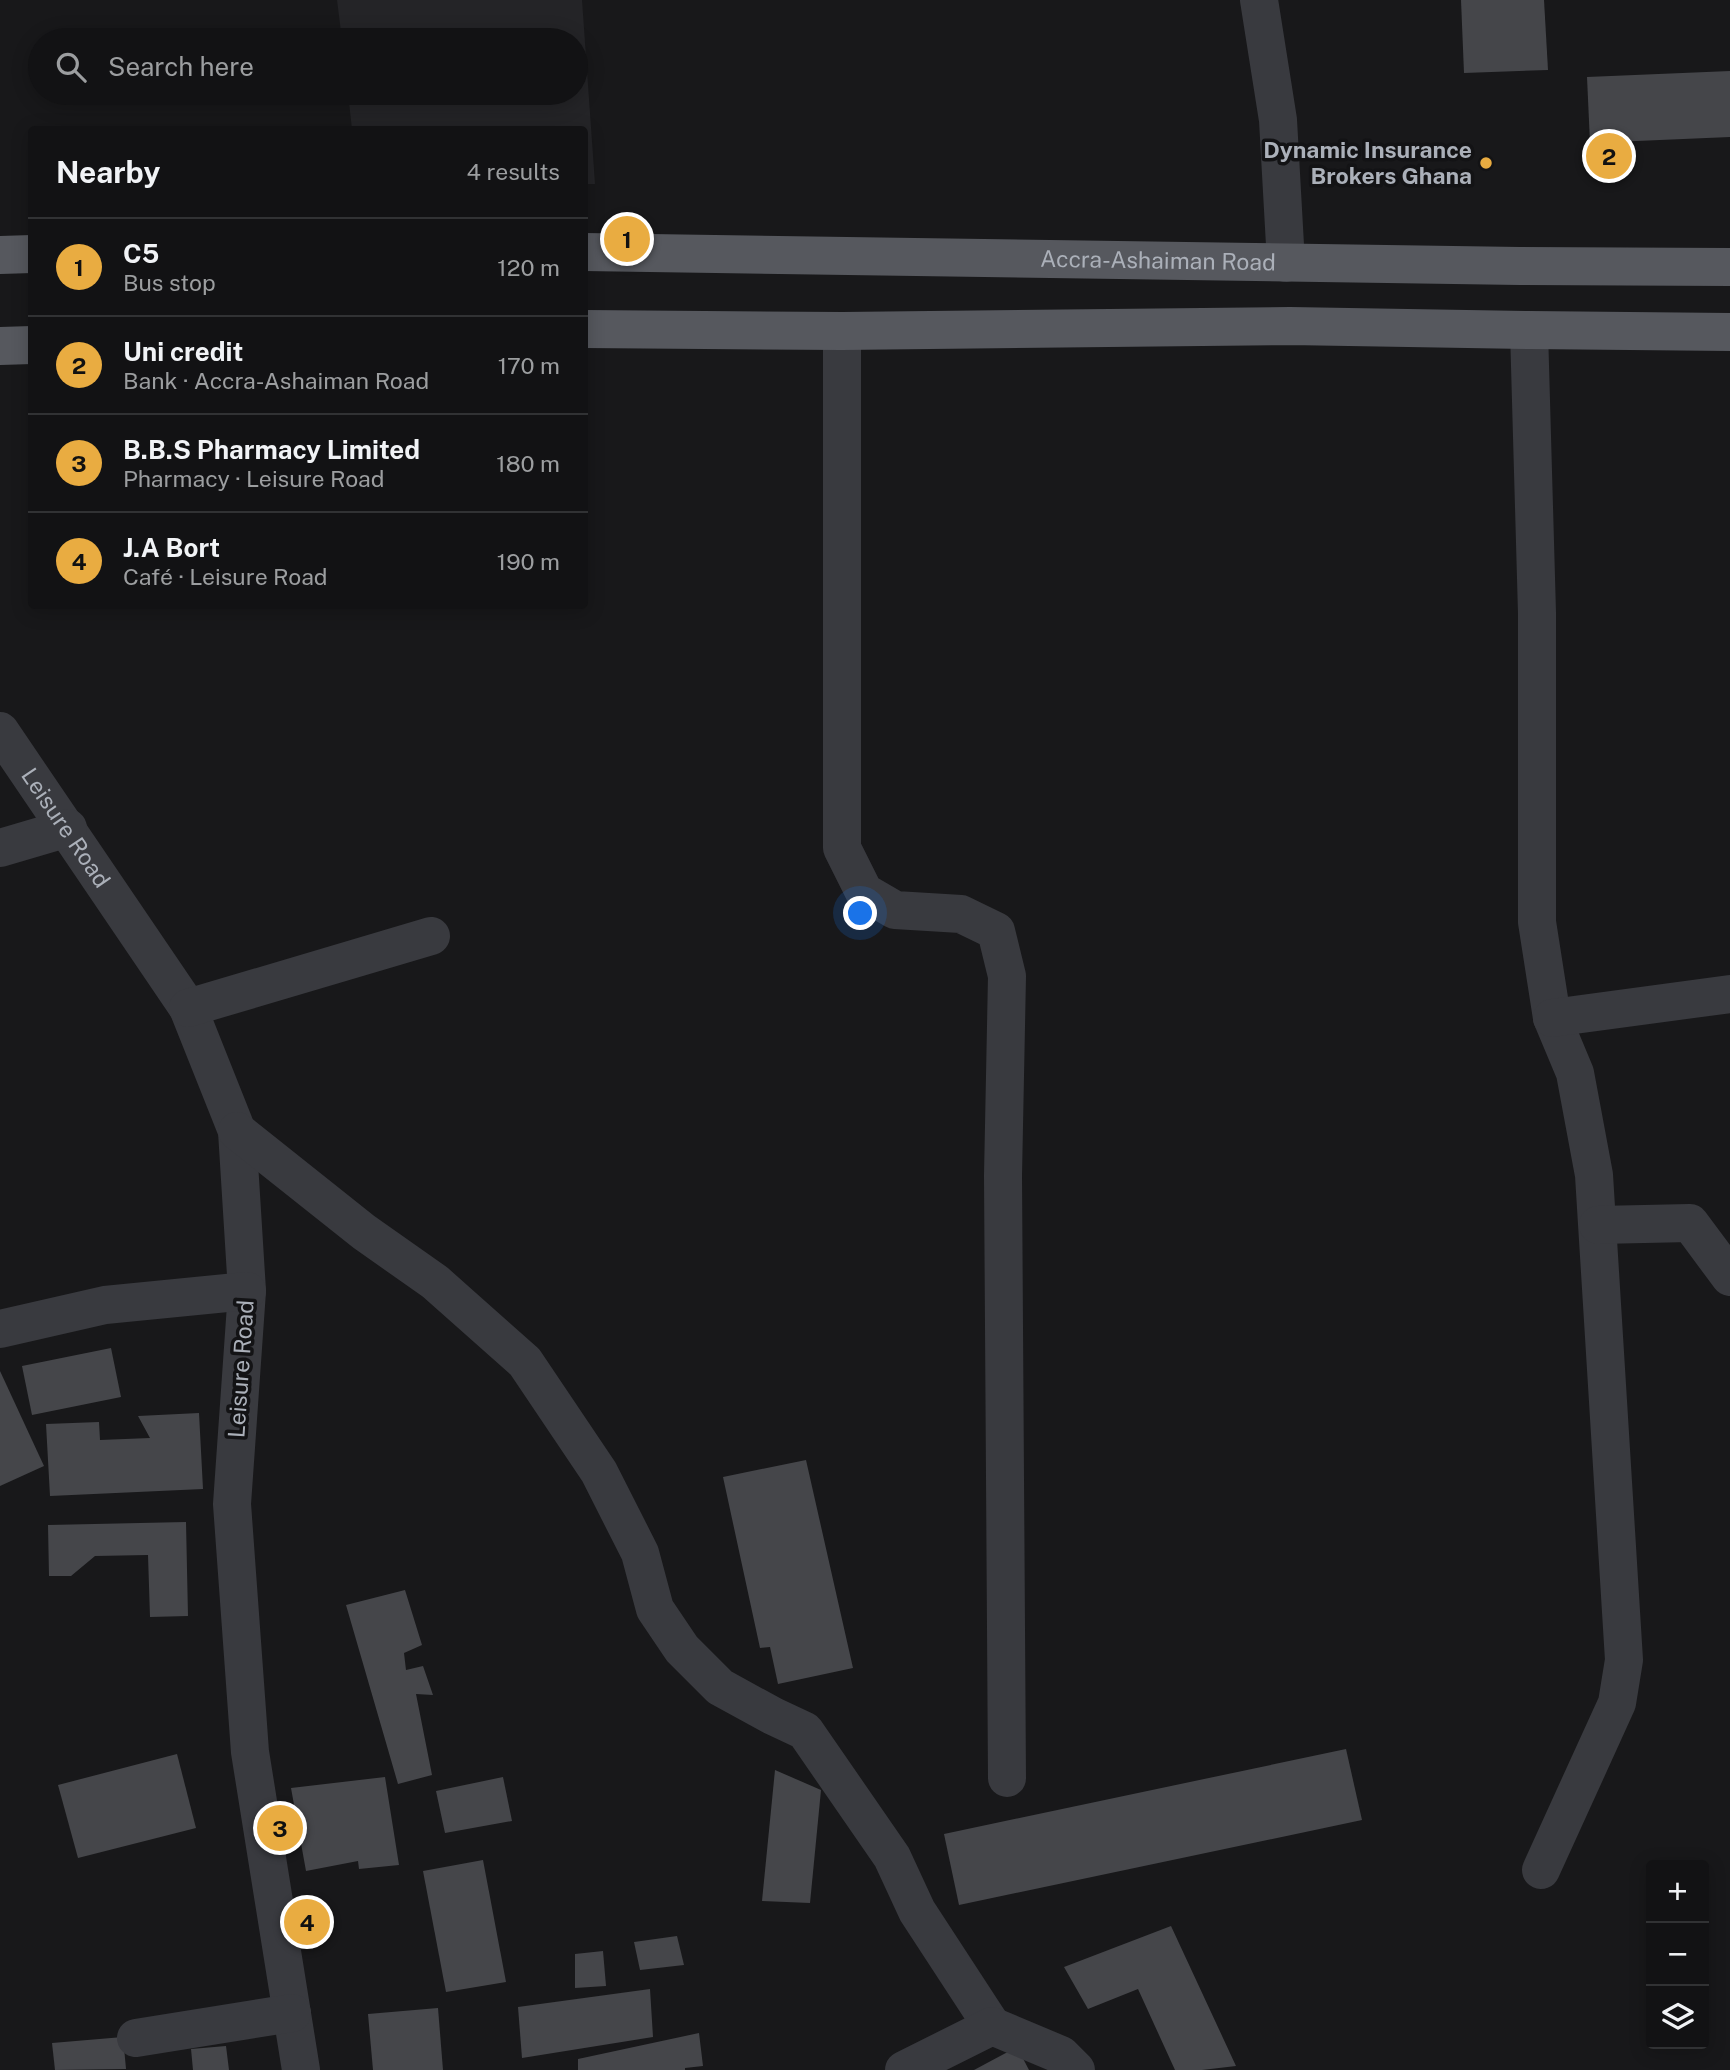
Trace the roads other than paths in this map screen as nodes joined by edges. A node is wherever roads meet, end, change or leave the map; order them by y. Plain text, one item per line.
1 (1259, 0) edge
2 (588, 251) edge
3 (28, 254) edge
4 (0, 255) edge
5 (1286, 263) junction
6 (1730, 267) edge
7 (588, 329) edge
8 (1529, 330) junction
9 (842, 331) junction
10 (1730, 332) edge
11 (28, 345) edge
12 (0, 346) edge
13 (0, 731) edge
14 (68, 828) junction
15 (0, 848) edge
16 (431, 936) dead end
17 (1730, 994) edge
18 (188, 1008) junction
19 (1552, 1018) junction
20 (237, 1131) junction
21 (1598, 1225) junction
22 (1730, 1277) edge
23 (247, 1291) junction
24 (0, 1329) edge
25 (1007, 1778) dead end
26 (1541, 1870) dead end
27 (292, 2013) junction
28 (992, 2026) junction
29 (136, 2038) dead end
30 (300, 2070) edge
31 (904, 2070) edge
32 (1076, 2070) edge

1 - 5 street
2 - 5 main road, Accra-Ashaiman Road
3 - 4 main road
5 - 6 main road, Accra-Ashaiman Road
7 - 9 main road
8 - 9 main road
8 - 10 main road
8 - 19 street
9 - 25 street
11 - 12 main road
13 - 14 street, Leisure Road
14 - 15 street
14 - 18 street, Leisure Road
16 - 18 street
17 - 19 street
18 - 20 street, Leisure Road
19 - 21 street
20 - 23 street, Leisure Road
20 - 28 street
21 - 22 street
21 - 26 street
23 - 24 street
23 - 27 street, Leisure Road
27 - 29 street
27 - 30 street, Leisure Road
28 - 31 street
28 - 32 street

